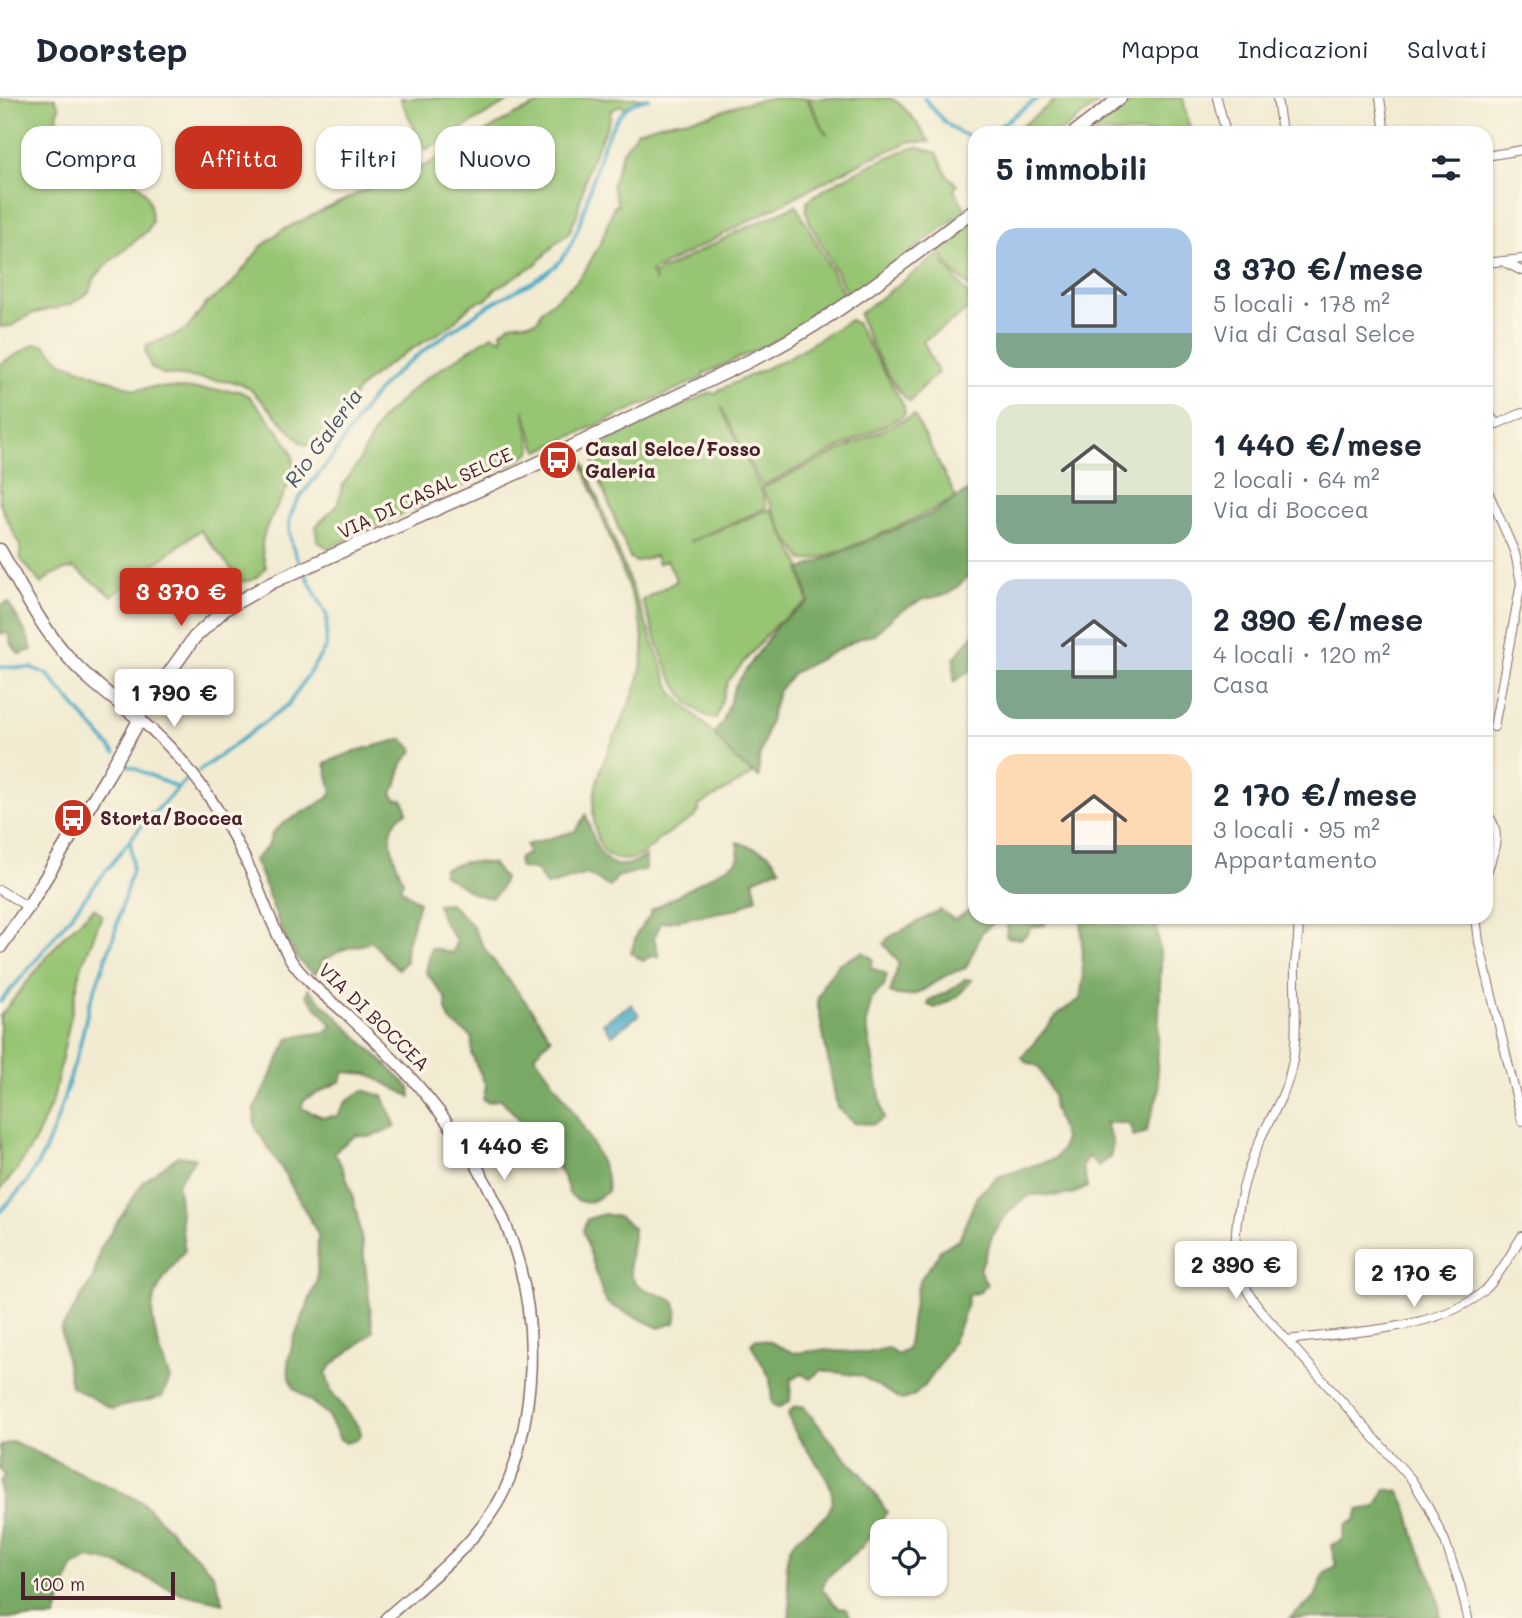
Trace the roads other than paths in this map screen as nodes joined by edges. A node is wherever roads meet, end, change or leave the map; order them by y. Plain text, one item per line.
1 (1120, 98) edge
2 (1217, 98) edge
3 (1277, 98) edge
4 (1380, 98) edge
5 (1083, 126) edge
6 (1224, 126) edge
7 (1281, 126) edge
8 (1384, 126) edge
9 (1522, 150) edge
10 (1493, 155) edge
11 (968, 214) edge
12 (1522, 259) edge
13 (1503, 261) junction
14 (1493, 262) edge
15 (1522, 271) edge
16 (1522, 413) edge
17 (1493, 419) edge
18 (1493, 504) edge
19 (0, 550) edge
20 (139, 719) junction
21 (1494, 727) dead end
22 (1493, 822) edge
23 (1493, 853) edge
24 (0, 890) edge
25 (28, 907) junction
26 (1298, 924) edge
27 (1477, 924) edge
28 (0, 947) edge
29 (1522, 1121) edge
30 (1522, 1236) edge
31 (1287, 1340) junction
32 (386, 1618) edge
33 (1468, 1618) edge

1 - 5 main road
2 - 6 street
3 - 7 street
4 - 8 street
9 - 10 street
11 - 20 main road, VIA DI CASAL SELCE
12 - 13 street
13 - 14 street
13 - 15 street
16 - 17 street
18 - 21 street
19 - 20 main road, VIA DI BOCCEA
20 - 25 main road, VIA DI CASAL SELCE
20 - 32 street, VIA DI BOCCEA
22 - 23 street
24 - 25 street
25 - 28 main road, VIA DI CASAL SELCE
26 - 31 street
27 - 29 street
30 - 31 street
31 - 33 street

